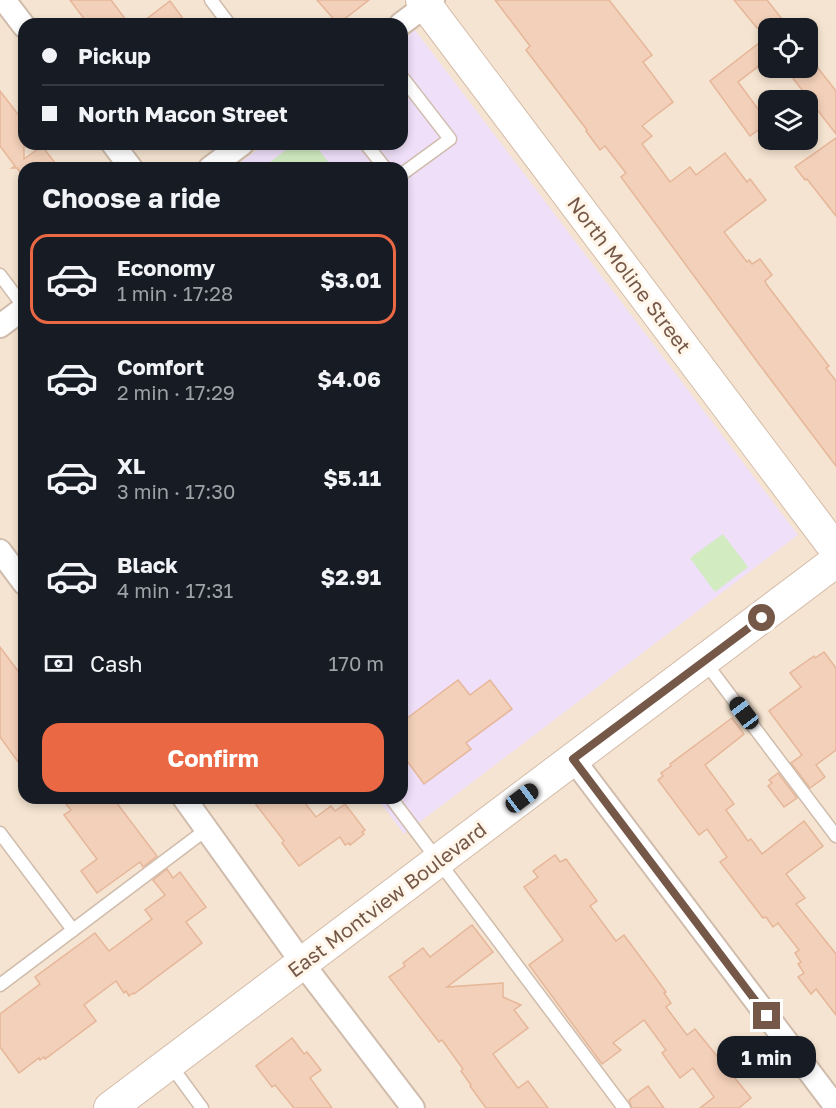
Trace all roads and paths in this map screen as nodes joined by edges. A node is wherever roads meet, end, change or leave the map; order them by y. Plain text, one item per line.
1 (4, 0) edge
2 (211, 0) edge
3 (427, 2) edge
4 (224, 18) edge
5 (408, 18) edge
6 (18, 19) edge
7 (408, 85) edge
8 (234, 150) edge
9 (371, 150) edge
10 (218, 162) edge
11 (380, 162) edge
12 (408, 170) edge
13 (0, 275) edge
14 (18, 300) edge
15 (18, 312) edge
16 (0, 326) edge
17 (836, 550) edge
18 (0, 551) edge
19 (836, 561) edge
20 (18, 575) edge
21 (704, 661) junction
22 (573, 759) junction
23 (188, 804) edge
24 (395, 804) edge
25 (207, 829) junction
26 (0, 833) edge
27 (836, 836) edge
28 (438, 861) junction
29 (73, 930) junction
30 (303, 964) junction
31 (0, 985) edge
32 (169, 1064) junction
33 (836, 1107) edge
34 (110, 1108) edge
35 (202, 1108) edge
36 (413, 1108) edge
37 (624, 1108) edge

1 - 6 street
2 - 4 lane
3 - 5 street
3 - 17 main road, North Moline Street
7 - 12 lane
8 - 10 street
9 - 11 lane
13 - 14 lane
15 - 16 street
18 - 20 street
19 - 21 main road, East Montview Boulevard
21 - 22 main road, East Montview Boulevard
21 - 27 lane
22 - 28 main road, East Montview Boulevard
22 - 33 street
23 - 25 street
24 - 28 lane
25 - 29 lane
25 - 30 street
26 - 29 lane
28 - 30 main road, East Montview Boulevard
28 - 37 lane
29 - 31 lane
30 - 32 main road, East Montview Boulevard
30 - 36 street
32 - 34 main road, East Montview Boulevard
32 - 35 lane

